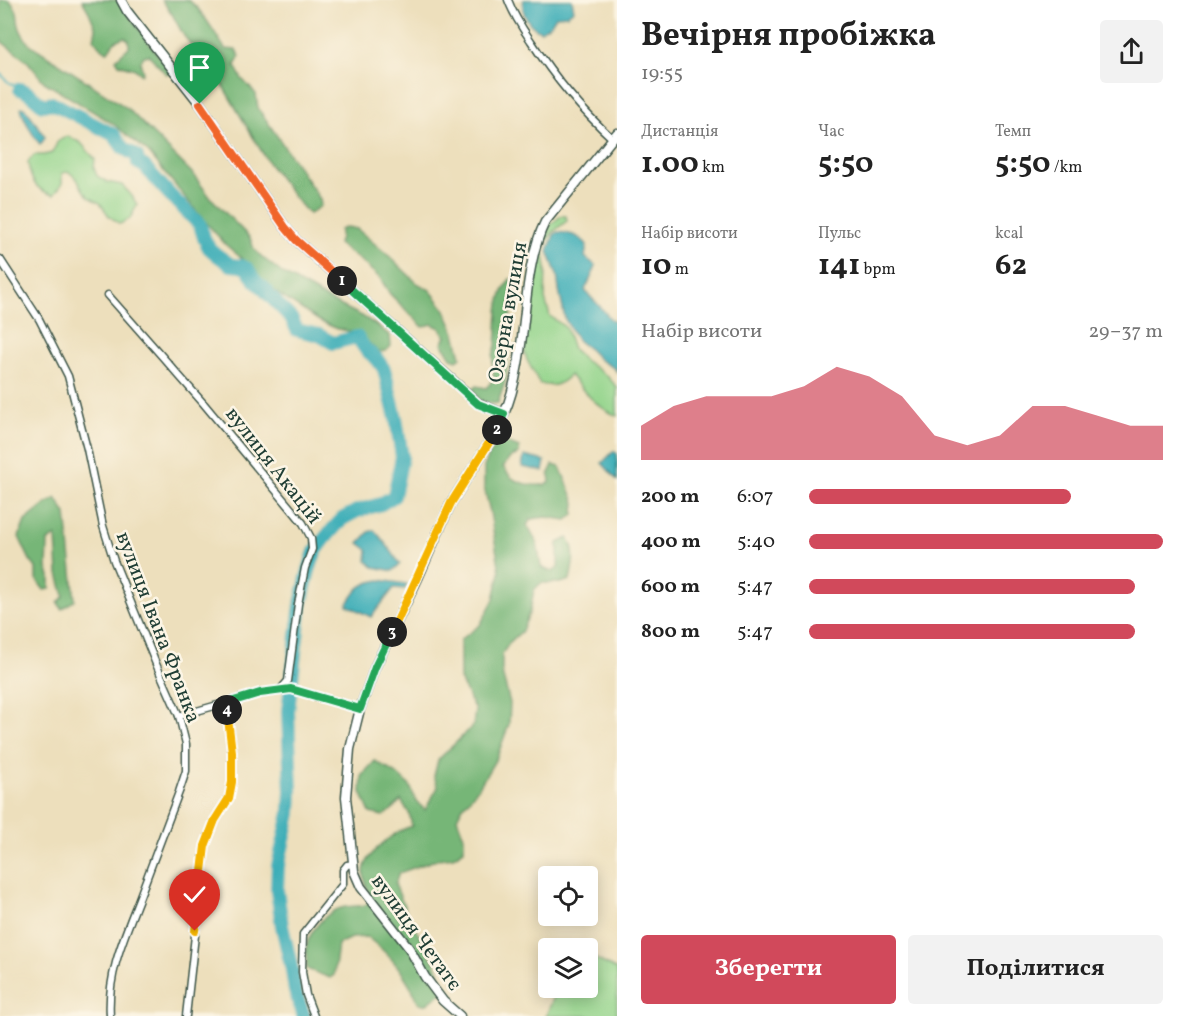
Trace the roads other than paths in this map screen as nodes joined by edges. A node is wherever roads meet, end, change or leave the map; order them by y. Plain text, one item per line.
1 (121, 0) edge
2 (508, 0) edge
3 (615, 136) edge
4 (0, 259) edge
5 (108, 295) dead end
6 (504, 414) junction
7 (280, 690) junction
8 (227, 703) junction
9 (360, 709) junction
10 (179, 716) junction
11 (353, 864) junction
12 (110, 1016) edge
13 (186, 1016) edge
14 (314, 1016) edge
15 (460, 1016) edge

1 - 6 street
2 - 3 street
3 - 6 street, Озерна вулиця
4 - 10 street, вулиця Івана Франка
5 - 7 street, вулиця Акацій
6 - 9 street, Озерна вулиця
7 - 8 street
7 - 9 street
8 - 10 street
8 - 13 street
9 - 11 street, вулиця Четатє
10 - 12 street, вулиця Івана Франка
11 - 14 street
11 - 15 street, вулиця Четатє

